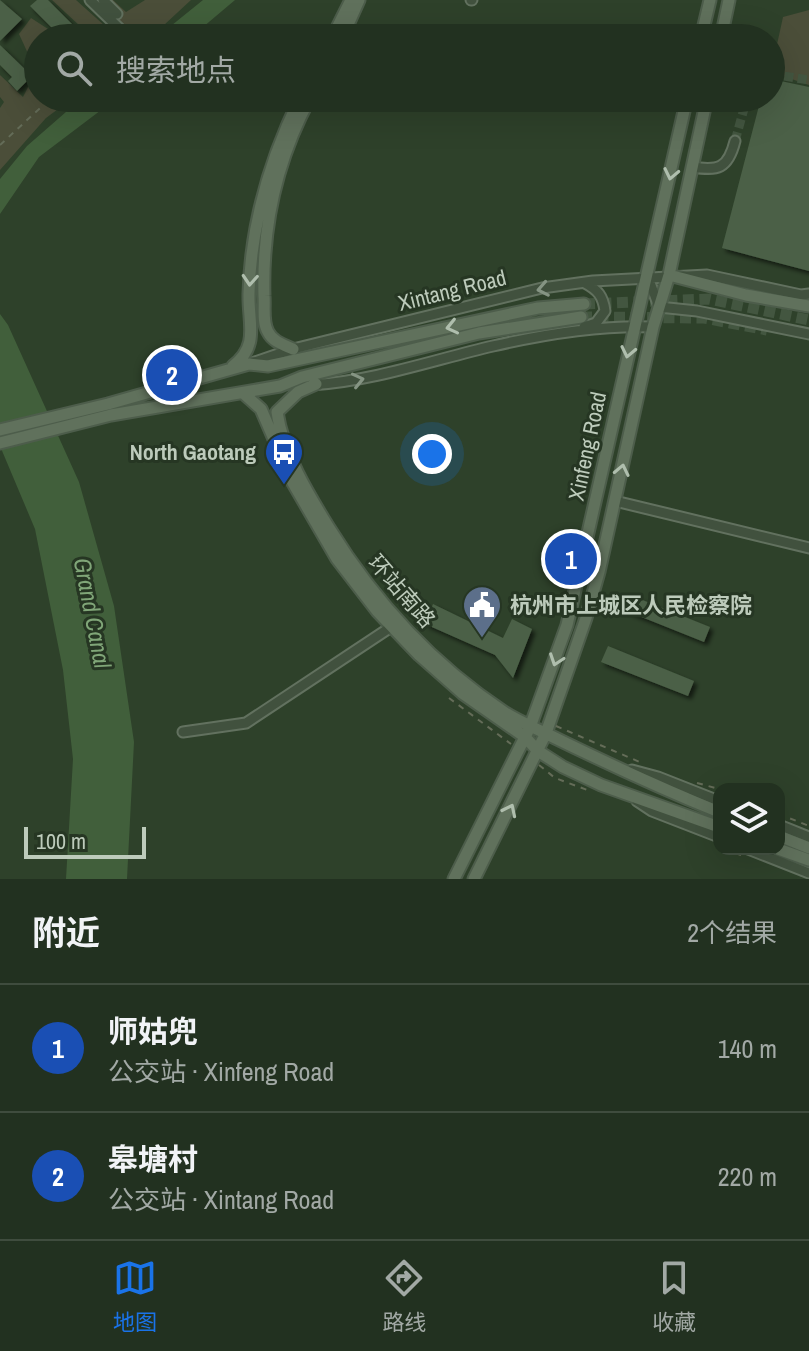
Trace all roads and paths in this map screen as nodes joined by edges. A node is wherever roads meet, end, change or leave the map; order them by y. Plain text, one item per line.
1 (90, 0) edge
2 (103, 0) edge
3 (351, 0) edge
4 (359, 0) edge
5 (710, 0) edge
6 (729, 0) edge
7 (117, 14) dead end
8 (115, 24) edge
9 (339, 24) edge
10 (348, 24) edge
11 (704, 24) edge
12 (724, 24) edge
13 (36, 112) edge
14 (294, 112) edge
15 (304, 112) edge
16 (684, 112) edge
17 (704, 112) edge
18 (735, 141) tunnel mouth
19 (0, 145) edge
20 (692, 167) junction
21 (669, 275) junction
22 (648, 277) junction
23 (583, 282) junction
24 (809, 294) edge
25 (584, 304) tunnel mouth
26 (809, 306) edge
27 (659, 307) junction
28 (581, 317) tunnel mouth
29 (634, 326) junction
30 (653, 327) junction
31 (573, 332) junction
32 (809, 334) edge
33 (293, 349) junction
34 (249, 364) junction
35 (227, 370) junction
36 (316, 384) junction
37 (280, 386) junction
38 (243, 393) junction
39 (110, 410) junction
40 (0, 430) edge
41 (0, 443) edge
42 (615, 501) junction
43 (809, 548) edge
44 (391, 627) junction
45 (548, 728) junction
46 (183, 732) dead end
47 (528, 732) junction
48 (538, 751) junction
49 (604, 763) junction
50 (648, 765) dead end
51 (697, 783) dead end
52 (601, 785) junction
53 (713, 787) edge
54 (713, 799) edge
55 (713, 809) edge
56 (785, 816) edge
57 (713, 825) edge
58 (809, 826) edge
59 (785, 827) edge
60 (713, 835) edge
61 (809, 837) edge
62 (785, 838) edge
63 (809, 848) edge
64 (785, 851) edge
65 (763, 855) edge
66 (809, 860) edge
67 (809, 873) edge
68 (454, 879) edge
69 (474, 879) edge

1 - 8 street
2 - 7 street
3 - 9 main road
4 - 10 main road
5 - 11 main road
6 - 12 main road
13 - 19 path
14 -> 35 main road
15 - 33 main road
16 -> 22 main road, Xinfeng Road
17 - 20 main road, Xinfeng Road
18 - 20 street
20 - 21 main road, Xinfeng Road
21 - 22 street, Xintang Road
21 - 24 street, Xintang Road
21 - 26 main road
21 - 27 main road, Xinfeng Road
22 - 23 street, Xintang Road
22 - 27 street
22 - 29 main road, Xinfeng Road
23 - 31 street
23 -> 33 street, Xintang Road
25 -> 34 main road, Xintang Road
27 - 30 main road, Xinfeng Road
27 - 32 street
28 - 37 main road, Xintang Road
29 - 30 street, Xintang Road
29 - 31 street, Xintang Road
29 -> 47 main road, Xinfeng Road
42 -> 30 main road, Xinfeng Road
36 -> 31 street, Xintang Road
33 - 34 street, Xintang Road
34 - 35 main road, Xintang Road
35 - 39 main road, Xintang Road
36 - 37 street, Xintang Road
36 - 47 main road, 环站南路
37 - 38 main road, Xintang Road
38 - 39 main road, Xintang Road
38 - 44 main road
39 - 40 main road, Xintang Road
39 - 41 main road, Xintang Road
42 - 43 street
42 - 45 main road, Xinfeng Road
44 - 46 street
44 - 47 main road
45 - 47 main road, 环站南路
45 - 48 main road, Xinfeng Road
45 - 49 main road, 环站南路
45 - 50 path
47 - 48 main road, 环站南路
47 - 68 main road, Xinfeng Road
48 - 52 main road, 环站南路
69 -> 48 main road, Xinfeng Road
49 - 54 street, 环站南路
49 - 55 main road, 环站南路
51 - 53 path
52 - 57 main road, 环站南路
52 - 60 street, 环站南路
56 - 58 path
59 - 61 street
62 - 63 main road
64 - 66 main road
65 - 67 street

